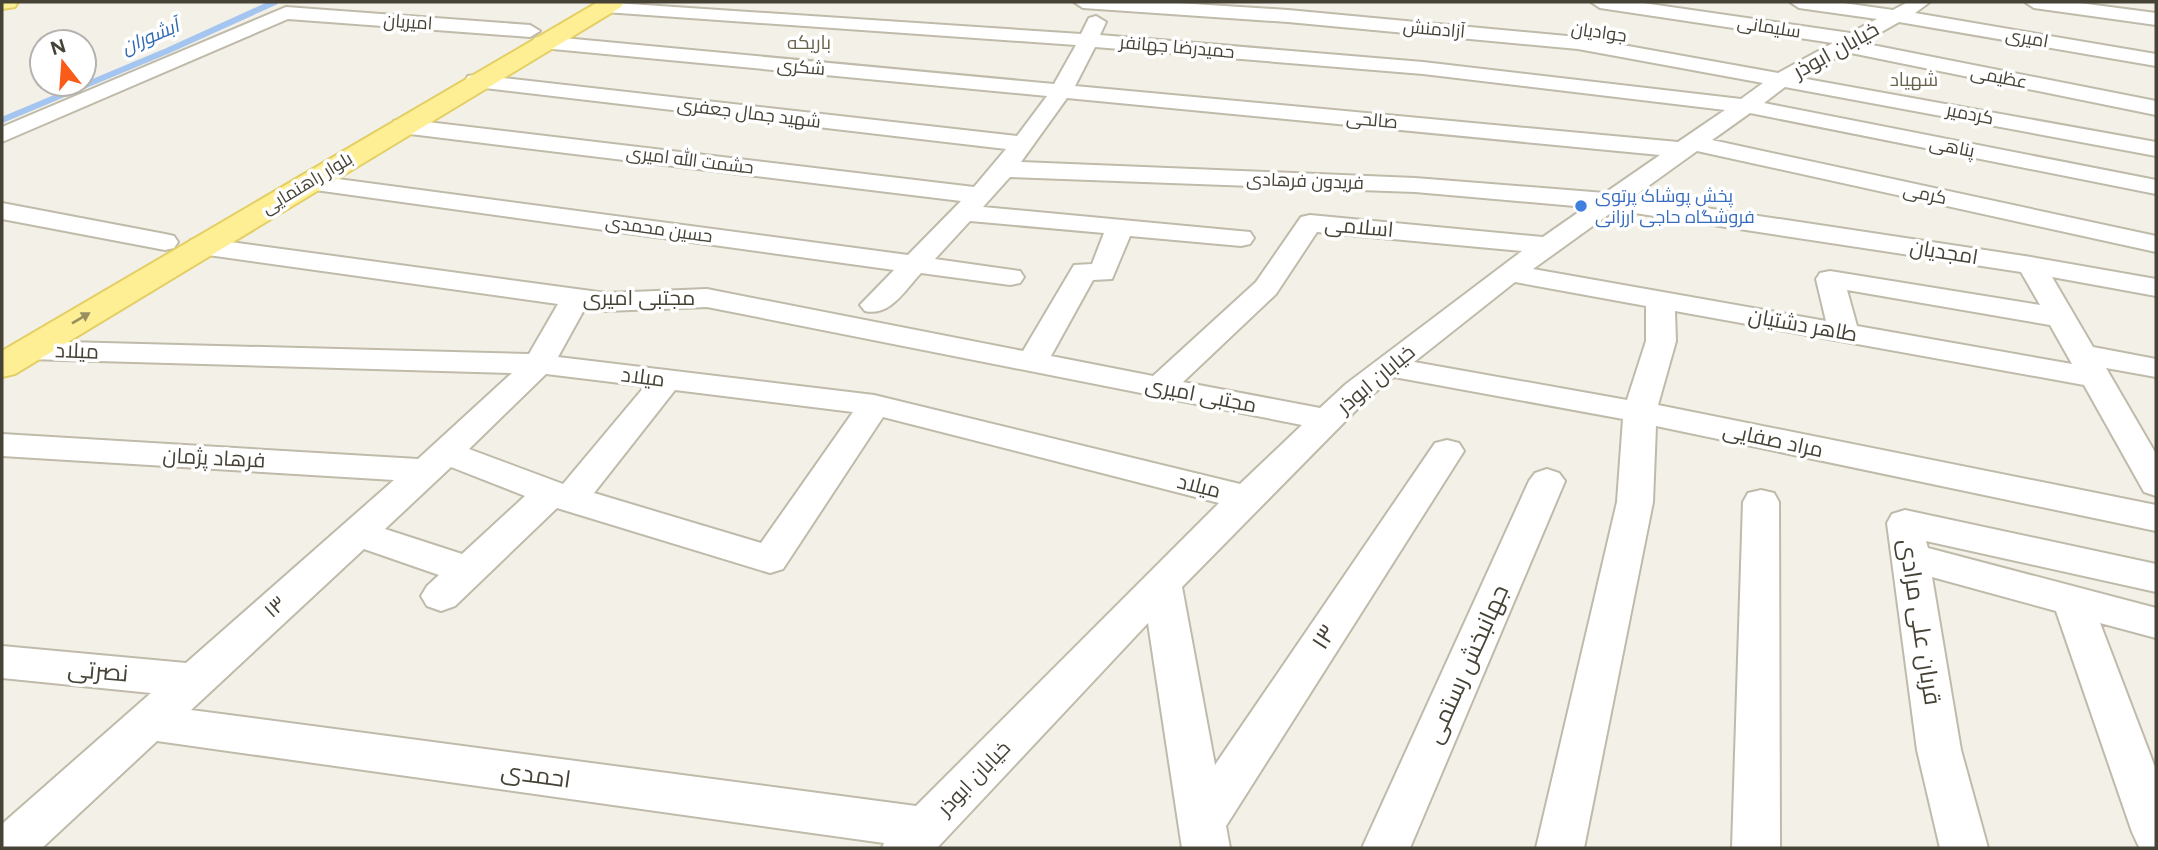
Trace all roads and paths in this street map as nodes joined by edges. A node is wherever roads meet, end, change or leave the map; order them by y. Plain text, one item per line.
1 (7, 2) edge
2 (1390, 2) edge
3 (1600, 2) edge
4 (1799, 2) edge
5 (2034, 2) edge
6 (2, 3) edge
7 (600, 3) edge
8 (1101, 3) edge
9 (1178, 5) edge
10 (1294, 9) edge
11 (1909, 9) edge
12 (1472, 14) dead end
13 (2156, 19) edge
14 (1373, 24) junction
15 (925, 30) junction
16 (1437, 30) junction
17 (536, 37) junction
18 (1089, 39) junction
19 (1848, 43) junction
20 (1610, 48) junction
21 (2156, 60) edge
22 (1392, 65) junction
23 (1795, 72) junction
24 (873, 73) junction
25 (476, 81) junction
26 (1581, 86) junction
27 (1053, 101) junction
28 (1748, 106) junction
29 (2156, 108) edge
30 (402, 126) junction
31 (1290, 130) dead end
32 (2, 135) edge
33 (1022, 144) junction
34 (1688, 146) junction
35 (2156, 149) edge
36 (1002, 169) junction
37 (308, 182) junction
38 (2156, 187) edge
39 (1609, 201) junction
40 (972, 204) junction
41 (2, 211) edge
42 (1120, 227) junction
43 (1241, 238) dead end
44 (165, 242) junction
45 (2156, 244) edge
46 (1547, 245) junction
47 (201, 246) junction
48 (915, 263) junction
49 (2031, 265) junction
50 (1509, 273) junction
51 (1010, 277) dead end
52 (2156, 287) edge
53 (569, 290) junction
54 (1660, 300) junction
55 (875, 304) dead end
56 (2062, 318) junction
57 (1844, 333) junction
58 (11, 351) edge
59 (1032, 362) junction
60 (539, 364) junction
61 (1389, 367) junction
62 (2090, 367) junction
63 (2156, 368) edge
64 (667, 380) junction
65 (1160, 387) junction
66 (874, 405) junction
67 (1640, 412) junction
68 (1327, 420) junction
69 (2, 445) edge
70 (1447, 451) dead end
71 (435, 461) junction
72 (2152, 470) edge
73 (1547, 481) dead end
74 (561, 496) junction
75 (1246, 498) junction
76 (1761, 502) dead end
77 (2156, 518) edge
78 (357, 533) junction
79 (1910, 557) junction
80 (468, 570) junction
81 (2156, 578) edge
82 (1162, 583) junction
83 (441, 596) dead end
84 (2072, 600) junction
85 (2156, 623) edge
86 (2, 662) edge
87 (193, 680) junction
88 (148, 722) junction
89 (2156, 832) edge
90 (916, 838) edge
91 (1211, 841) edge
92 (9, 848) edge
93 (1386, 848) edge
94 (1560, 848) edge
95 (1756, 848) edge
96 (1965, 848) edge

1 - 6 main road
2 - 14 street
3 - 19 street, سلیمانی
4 - 11 street, امیری
5 - 13 street
7 - 15 street, حمیدرضا جهانفر
7 - 17 main road, بلوار راهنمایی
8 - 9 street, آزادمنش
8 - 18 street
9 - 10 street, آزادمنش
10 - 14 street, آزادمنش
11 - 19 street, خیابان ابوذر
11 - 21 street, امیری
12 - 23 street, جوادیان
14 - 16 street, آزادمنش
15 - 18 street, حمیدرضا جهانفر
15 - 24 street
16 - 20 street, آزادمنش
16 - 22 street
17 - 24 street, شکری
17 - 25 main road, بلوار راهنمایی
17 - 32 street, امیریان
17 - 44 main road, بلوار راهنمایی
18 - 22 street, حمیدرضا جهانفر
18 - 27 street
19 - 23 street, خیابان ابوذر
19 - 29 street, عظیمی
20 - 23 street, آزادمنش
20 - 26 street
22 - 26 street, حمیدرضا جهانفر
23 - 28 street, خیابان ابوذر
23 - 35 street, کردمیر
24 - 27 street, شکری
25 - 30 main road, بلوار راهنمایی
25 - 33 street, شهید جمال جعفری
26 - 28 street, حمیدرضا جهانفر
27 - 31 street
27 - 33 street
27 - 34 street, صالحی
28 - 34 street, خیابان ابوذر
28 - 38 street, پناهی
30 - 37 main road, بلوار راهنمایی
30 - 40 street, حشمت الله امیری
33 - 36 street
34 - 39 street, خیابان ابوذر
34 - 45 street, کرمی
36 - 39 street, فریدون فرهادی
36 - 40 street
37 - 47 main road, بلوار راهنمایی
37 - 48 street, حسین محمدی
39 - 46 street, خیابان ابوذر
39 - 49 street, امجدیان
40 - 42 street, حشمت الله امیری
40 - 48 street
41 - 44 street
42 - 43 street, حشمت الله امیری
42 - 59 street
44 - 58 main road, بلوار راهنمایی
46 - 50 street, خیابان ابوذر
46 - 65 street, اسلامی
47 - 53 street, مجتبی امیری
58 -> 47 main road, بلوار راهنمایی
48 - 51 street, حسین محمدی
48 - 55 street
49 - 52 street, امجدیان
49 - 56 street
50 - 54 street, طاهر دشتیان
50 - 61 street, خیابان ابوذر
53 - 59 street, مجتبی امیری
53 - 60 street, ۱۳
54 - 57 street, طاهر دشتیان
54 - 67 street
56 - 57 street
56 - 62 street
57 - 62 street, طاهر دشتیان
58 - 60 street, میلاد
59 - 65 street, مجتبی امیری
60 - 64 street, میلاد
60 - 71 street, ۱۳
61 - 67 street, مراد صفایی
61 - 68 street, خیابان ابوذر
62 - 63 street, طاهر دشتیان
62 - 72 street
64 - 66 street, میلاد
64 - 74 street
65 - 68 street, مجتبی امیری
66 - 74 street, فرهاد پژمان
66 - 75 street, میلاد
67 - 77 street, مراد صفایی
67 - 94 street
68 - 75 street, خیابان ابوذر
69 - 71 street, فرهاد پژمان
70 - 91 street, ۱۳
71 - 74 street, فرهاد پژمان
71 - 78 street, ۱۳
73 - 93 street, جهانبخش رستمی
74 - 80 street
75 - 82 street, خیابان ابوذر
76 - 95 street
78 - 80 street
78 - 87 street, ۱۳
79 - 81 street, قربان علی مرادی
79 - 84 street
79 - 96 street, قربان علی مرادی
80 - 83 street
82 - 90 street, خیابان ابوذر
82 - 91 street
84 - 85 street
84 - 89 street
86 - 87 street, نصرتی
87 - 88 street, ۱۳
88 - 90 street, احمدی
88 - 92 street, ۱۳

